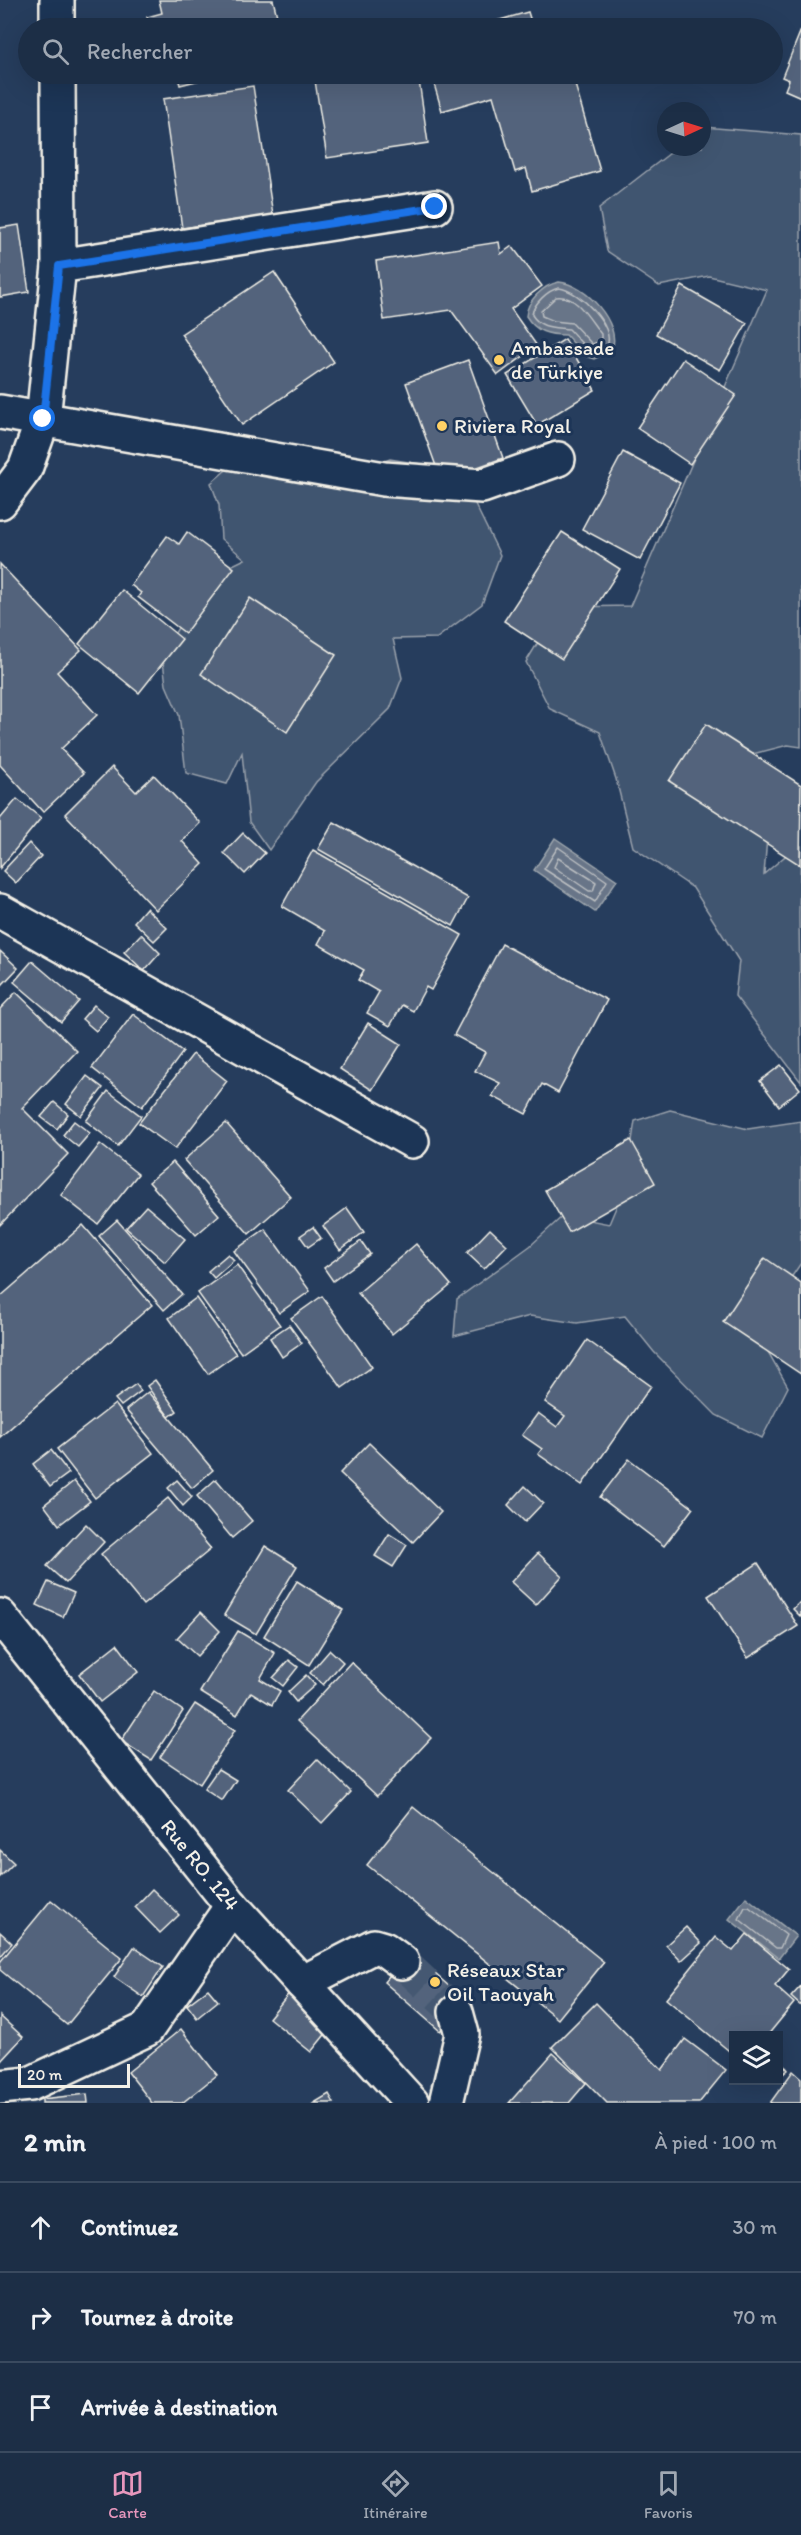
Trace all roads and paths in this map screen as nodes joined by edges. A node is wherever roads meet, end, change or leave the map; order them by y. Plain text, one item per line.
1 (57, 0) edge
2 (57, 18) edge
3 (58, 84) edge
4 (435, 207) dead end
5 (59, 266) junction
6 (0, 412) edge
7 (43, 419) junction
8 (558, 459) dead end
9 (0, 502) edge
10 (0, 911) edge
11 (412, 1141) dead end
12 (0, 1616) edge
13 (232, 1906) junction
14 (402, 1962) tunnel mouth
15 (302, 1983) junction
16 (456, 2012) tunnel mouth
17 (0, 2087) edge
18 (412, 2103) edge
19 (446, 2103) edge

1 - 2 street
3 - 5 street
4 - 5 street
5 - 7 street
6 - 7 street
7 - 8 street
7 - 9 street
10 - 11 street
12 - 13 street, Rue RO. 124
13 - 15 street, Rue RO. 124
13 - 17 street
14 - 15 street
15 - 18 street, Rue RO. 124
16 - 19 street

